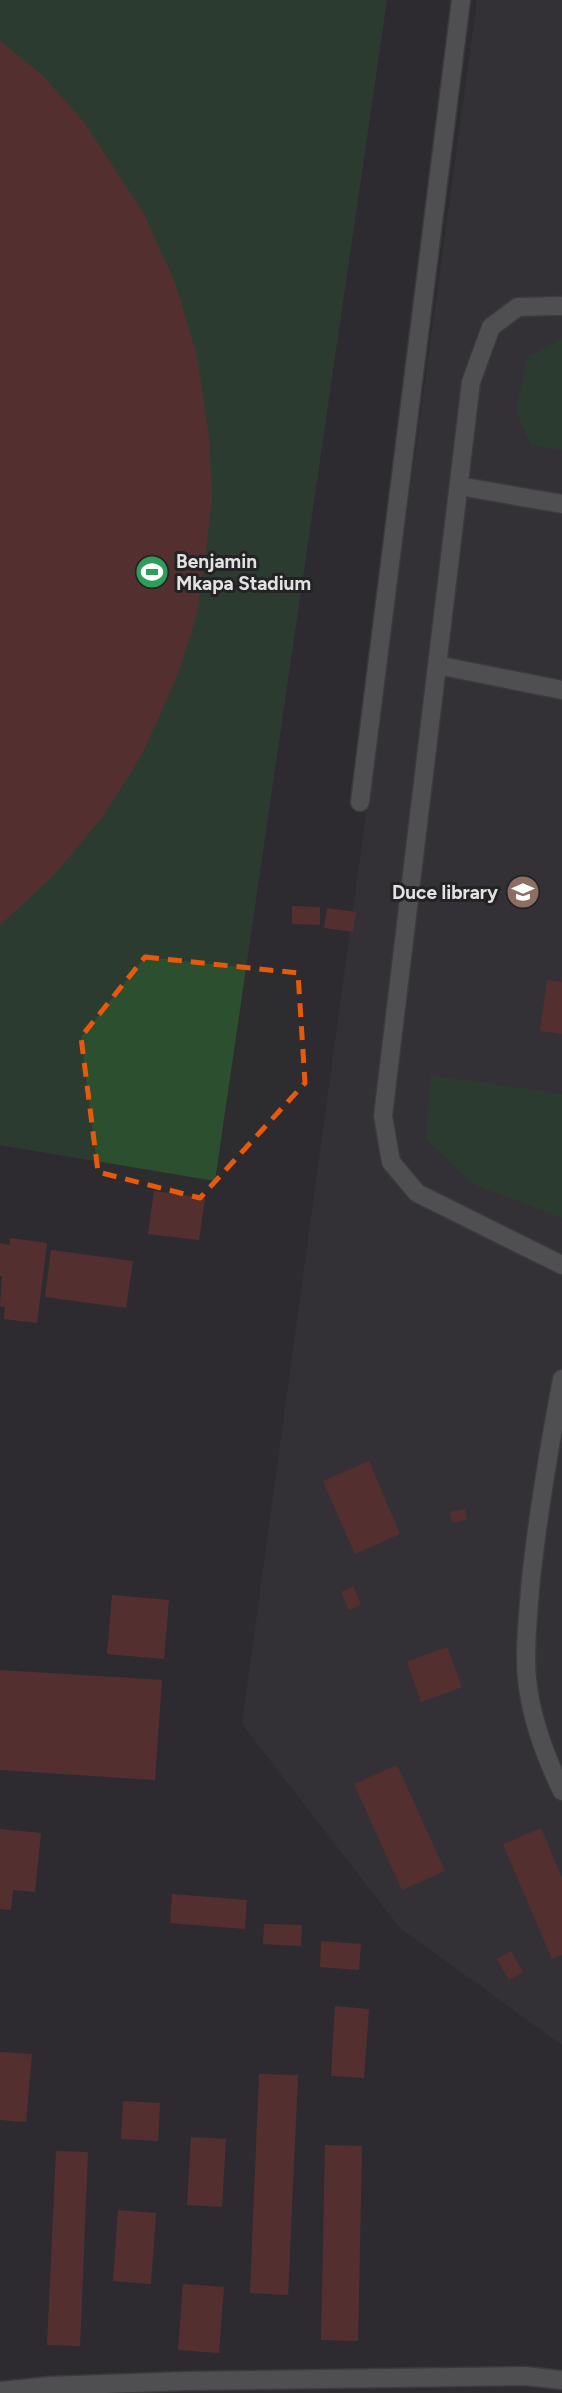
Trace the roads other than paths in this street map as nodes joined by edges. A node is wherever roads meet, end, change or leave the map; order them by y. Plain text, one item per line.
1 (461, 0) edge
2 (562, 306) edge
3 (459, 486) junction
4 (562, 504) edge
5 (437, 665) junction
6 (562, 690) edge
7 (360, 802) dead end
8 (562, 1265) edge
9 (562, 1378) edge
10 (562, 1791) edge
11 (562, 2379) edge
12 (0, 2391) edge

1 - 7 street
2 - 3 street
3 - 4 street
3 - 5 street
5 - 6 street
5 - 8 street
9 - 10 street
11 - 12 street

